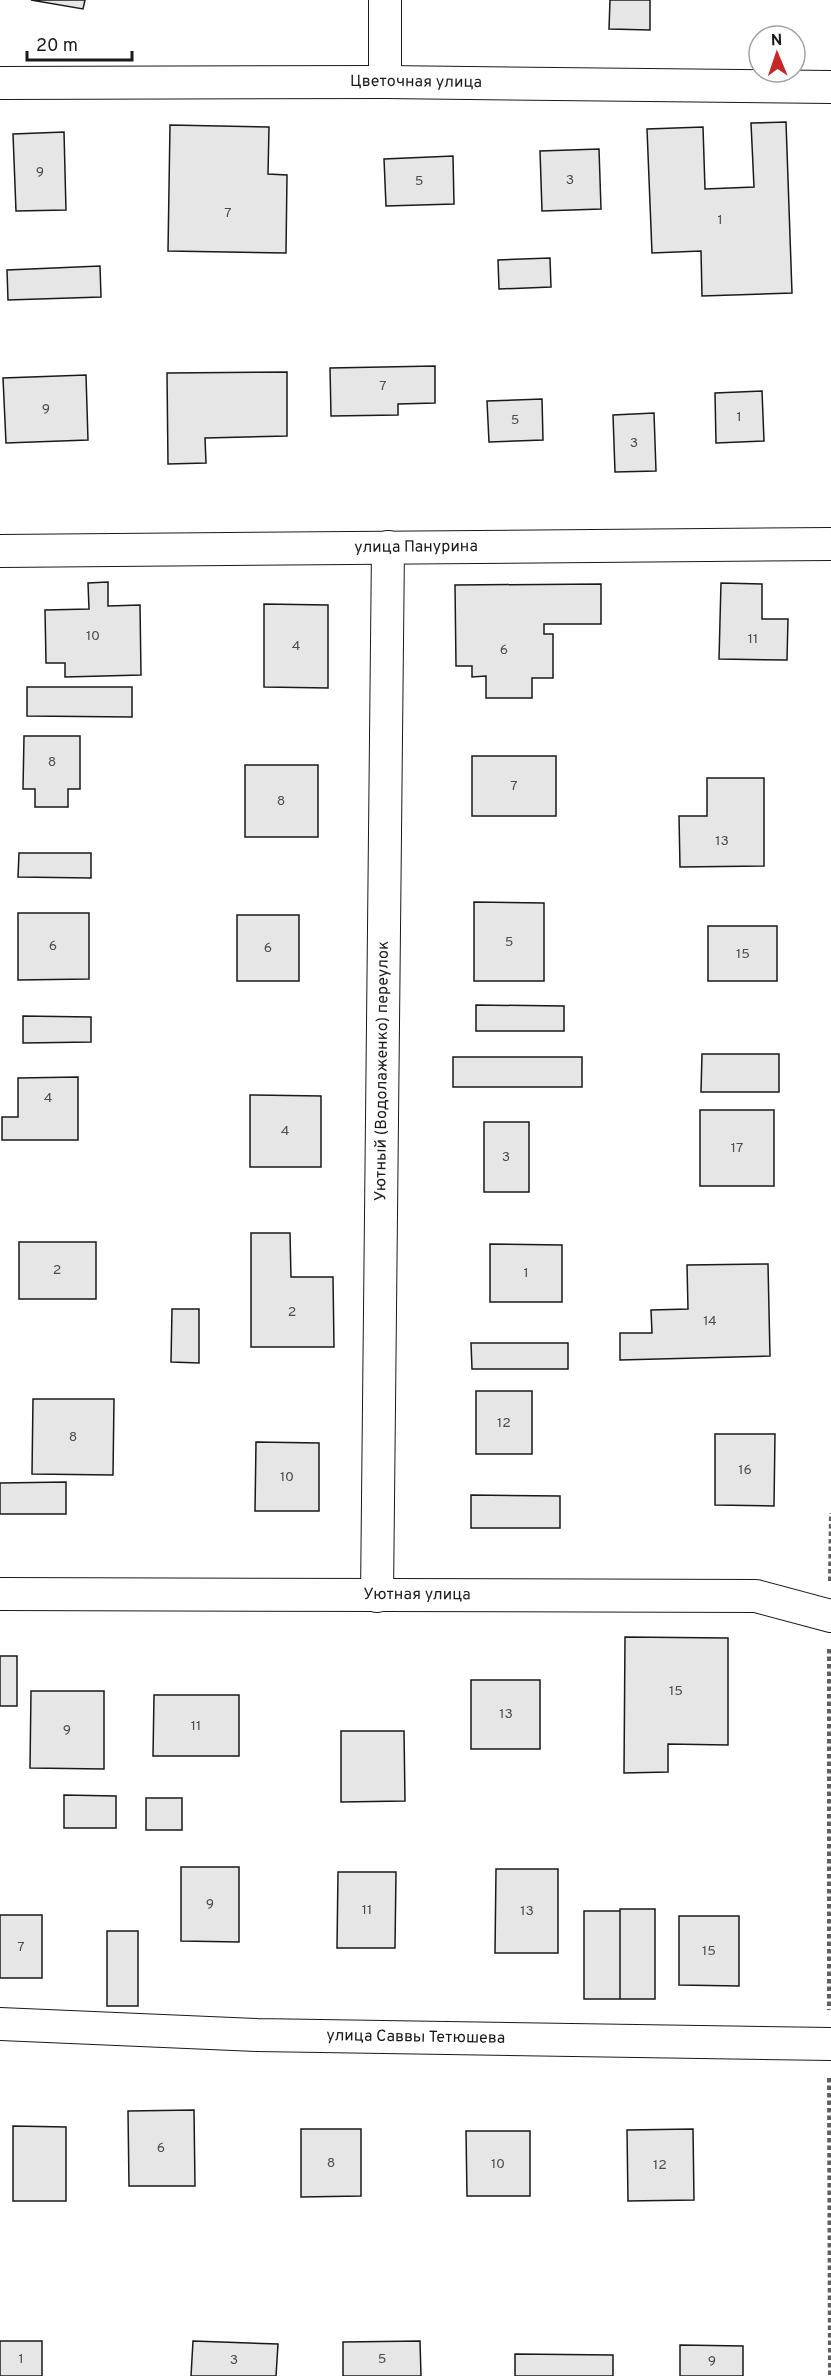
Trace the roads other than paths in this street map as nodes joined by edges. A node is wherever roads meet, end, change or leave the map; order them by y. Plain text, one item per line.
1 (385, 0) edge
2 (385, 82) junction
3 (0, 83) edge
4 (831, 87) edge
5 (831, 544) edge
6 (388, 547) junction
7 (0, 550) edge
8 (0, 1594) edge
9 (377, 1596) junction
10 (830, 1616) edge
11 (0, 2024) edge
12 (830, 2044) edge

1 - 2 street
2 - 3 street, Цветочная улица
2 - 4 street, Цветочная улица
5 - 6 street, улица Панурина
6 - 7 street, улица Панурина
6 - 9 street, Уютный (Водолаженко) переулок
8 - 9 street, Уютная улица
9 - 10 street, Уютная улица
11 - 12 street, улица Саввы Тетюшева

